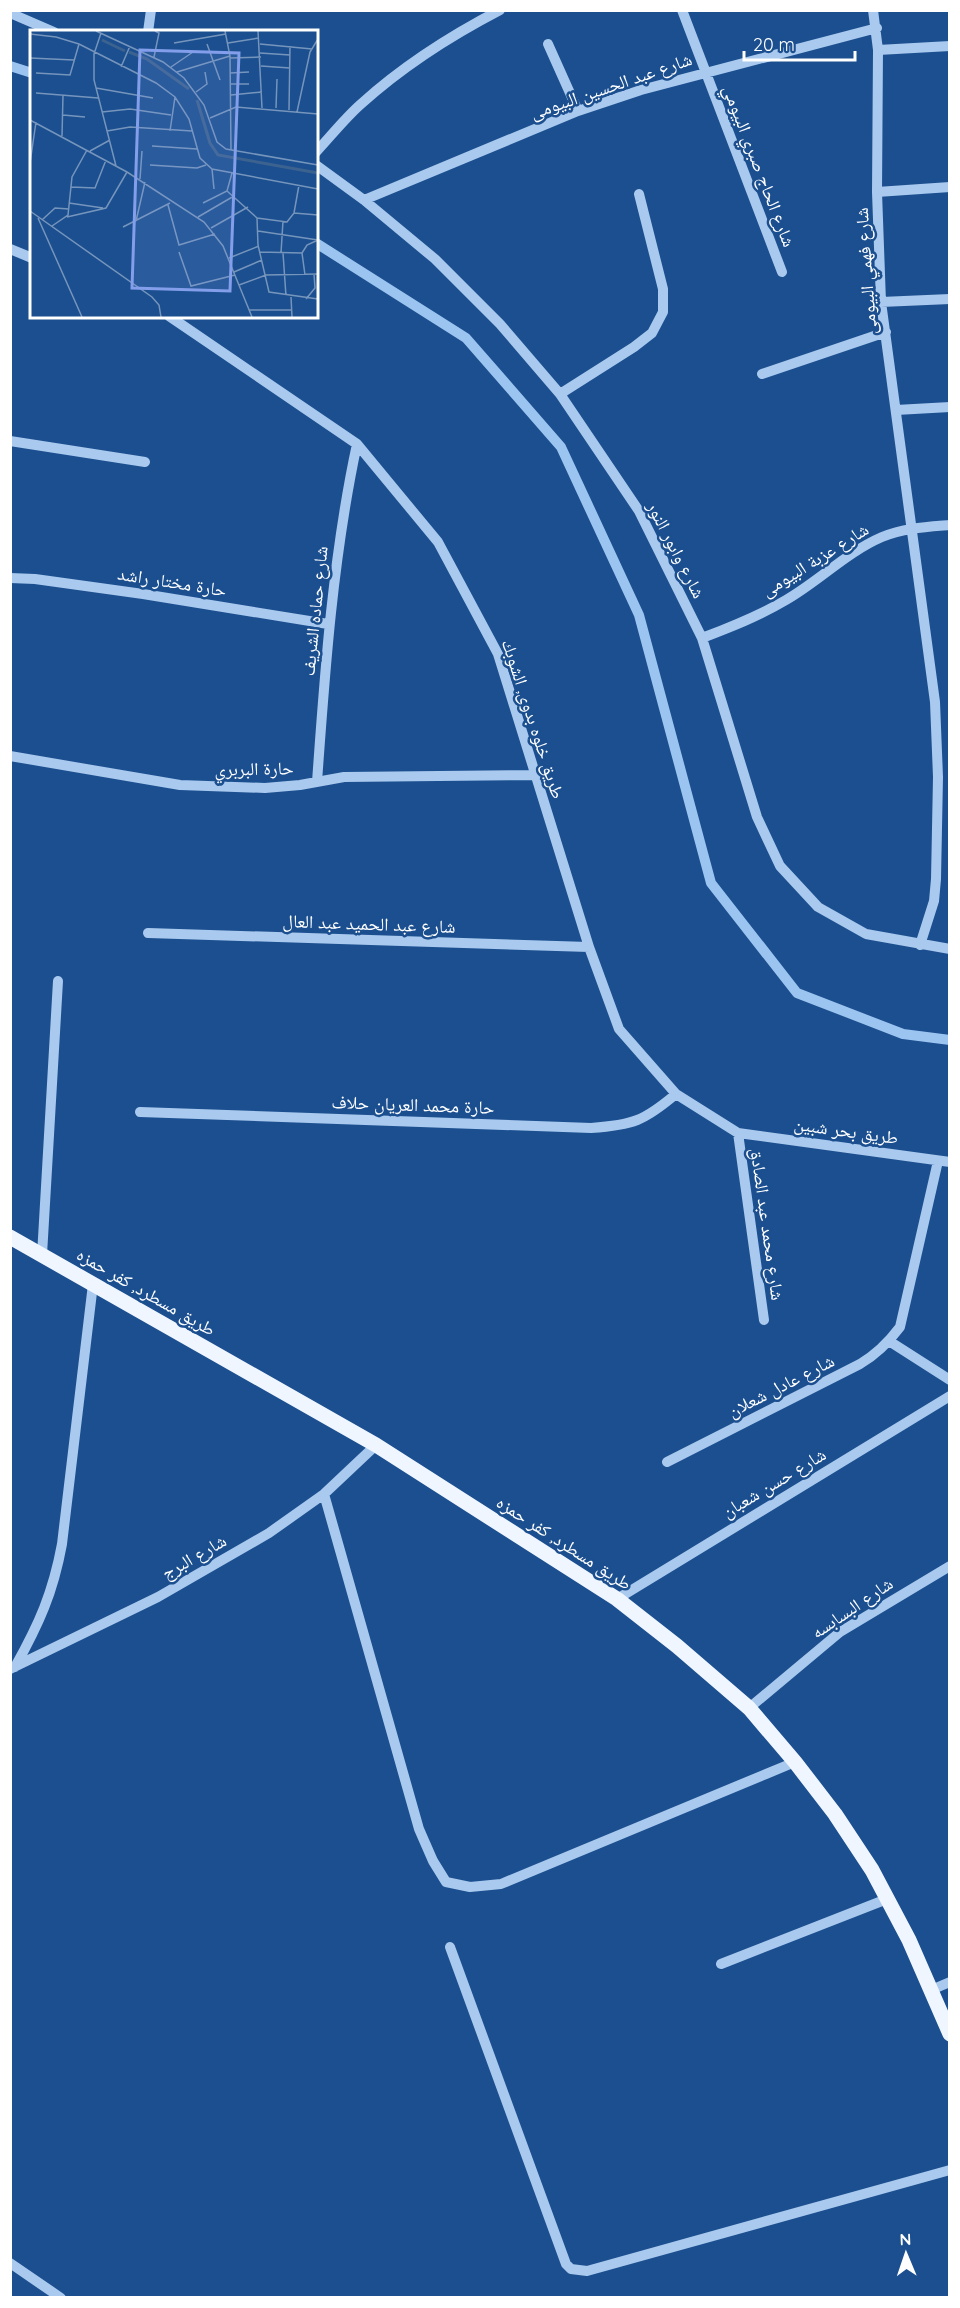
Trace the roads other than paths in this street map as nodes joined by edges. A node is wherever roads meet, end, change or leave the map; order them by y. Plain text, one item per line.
1 (151, 10) edge
2 (500, 10) edge
3 (682, 10) edge
4 (873, 10) edge
5 (10, 13) edge
6 (877, 28) junction
7 (49, 30) edge
8 (148, 30) edge
9 (548, 44) dead end
10 (950, 46) edge
11 (878, 50) junction
12 (704, 72) junction
13 (578, 111) junction
14 (318, 150) edge
15 (318, 166) edge
16 (950, 187) edge
17 (877, 192) junction
18 (639, 194) dead end
19 (364, 200) junction
20 (10, 249) edge
21 (30, 257) edge
22 (782, 272) dead end
23 (950, 298) edge
24 (881, 302) junction
25 (172, 318) edge
26 (886, 332) junction
27 (762, 374) dead end
28 (560, 394) junction
29 (950, 407) edge
30 (896, 410) junction
31 (10, 441) edge
32 (357, 444) junction
33 (145, 462) dead end
34 (950, 525) edge
35 (911, 528) junction
36 (10, 578) edge
37 (328, 624) junction
38 (702, 638) junction
39 (10, 756) edge
40 (535, 775) junction
41 (317, 782) junction
42 (148, 933) dead end
43 (920, 945) junction
44 (589, 947) junction
45 (950, 949) edge
46 (58, 981) dead end
47 (676, 1094) junction
48 (140, 1112) dead end
49 (738, 1133) junction
50 (938, 1161) junction
51 (950, 1162) edge
52 (10, 1237) edge
53 (42, 1255) junction
54 (93, 1284) junction
55 (764, 1320) dead end
56 (889, 1341) junction
57 (950, 1380) edge
58 (950, 1396) edge
59 (376, 1445) junction
60 (667, 1462) dead end
61 (324, 1494) junction
62 (950, 1566) edge
63 (616, 1599) junction
64 (13, 1668) edge
65 (749, 1708) junction
66 (795, 1762) junction
67 (887, 1899) junction
68 (450, 1947) dead end
69 (721, 1964) dead end
70 (950, 1982) edge
71 (931, 1990) junction
72 (950, 2034) edge
73 (950, 2170) edge
74 (10, 2263) edge
75 (61, 2298) edge

1 - 8 street
2 - 14 street
3 - 12 street, شارع الحاج صبري البيومي
4 - 6 street, شارع فهمي البيومى
5 - 7 street
6 - 11 street, شارع فهمي البيومى
6 - 12 street, شارع عبد الحسين البيومى
9 - 13 street
10 - 11 street
11 - 17 street, شارع فهمي البيومى
12 - 13 street, شارع عبد الحسين البيومى
12 - 22 street, شارع الحاج صبري البيومي
13 - 19 street, شارع عبد الحسين البيومى
15 - 19 street, شارع وابور النور
16 - 17 street
17 - 24 street, شارع فهمي البيومى
18 - 28 street
19 - 28 street, شارع وابور النور
20 - 21 street
23 - 24 street
24 - 26 street, شارع فهمي البيومى
25 - 32 street, طريق خلوه بدوى, الشوبك
26 - 27 street
26 - 30 street, شارع فهمي البيومى
28 - 38 street, شارع وابور النور
29 - 30 street
30 - 35 street, شارع فهمي البيومى
31 - 33 street
32 - 37 street, شارع حماده الشريف
32 - 40 street, طريق خلوه بدوى, الشوبك
34 - 35 street, شارع عزبة البيومى
35 - 38 street, شارع عزبة البيومى
35 - 43 street, شارع فهمي البيومى
36 - 37 street, حارة مختار راشد
37 - 41 street, شارع حماده الشريف
38 - 43 street, شارع وابور النور
39 - 41 street, حارة البربري
40 - 41 street, حارة البربري
40 - 44 street, طريق خلوه بدوى, الشوبك
42 - 44 street, شارع عبد الحميد عبد العال
43 - 45 street, شارع وابور النور
44 - 47 street, طريق خلوه بدوى, الشوبك
46 - 53 street
47 - 48 street, حارة محمد العريان حلاف
47 - 49 street, طريق خلوه بدوى, الشوبك
49 - 50 street, طريق بحر شبين
49 - 55 street, شارع محمد عبد الصادق
50 - 51 street, طريق بحر شبين
50 - 56 street, شارع عادل شعلان
52 - 53 main road, طريق مسطرد, كفر حمزه
53 - 54 main road, طريق مسطرد, كفر حمزه
54 - 59 main road, طريق مسطرد, كفر حمزه
54 - 64 street
56 - 57 street
56 - 60 street, شارع عادل شعلان
58 - 63 street, شارع حسن شعبان
59 - 61 street, شارع البرج
59 - 63 main road, طريق مسطرد, كفر حمزه
61 - 64 street, شارع البرج
61 - 66 street
62 - 65 street, شارع البسابسه
63 - 65 main road, طريق مسطرد, كفر حمزه
65 - 66 main road, طريق مسطرد, كفر حمزه
66 - 67 main road, طريق مسطرد, كفر حمزه
67 - 69 street
67 - 71 main road, طريق مسطرد, كفر حمزه
68 - 73 street
70 - 71 street
71 - 72 main road, طريق مسطرد, كفر حمزه
74 - 75 street

